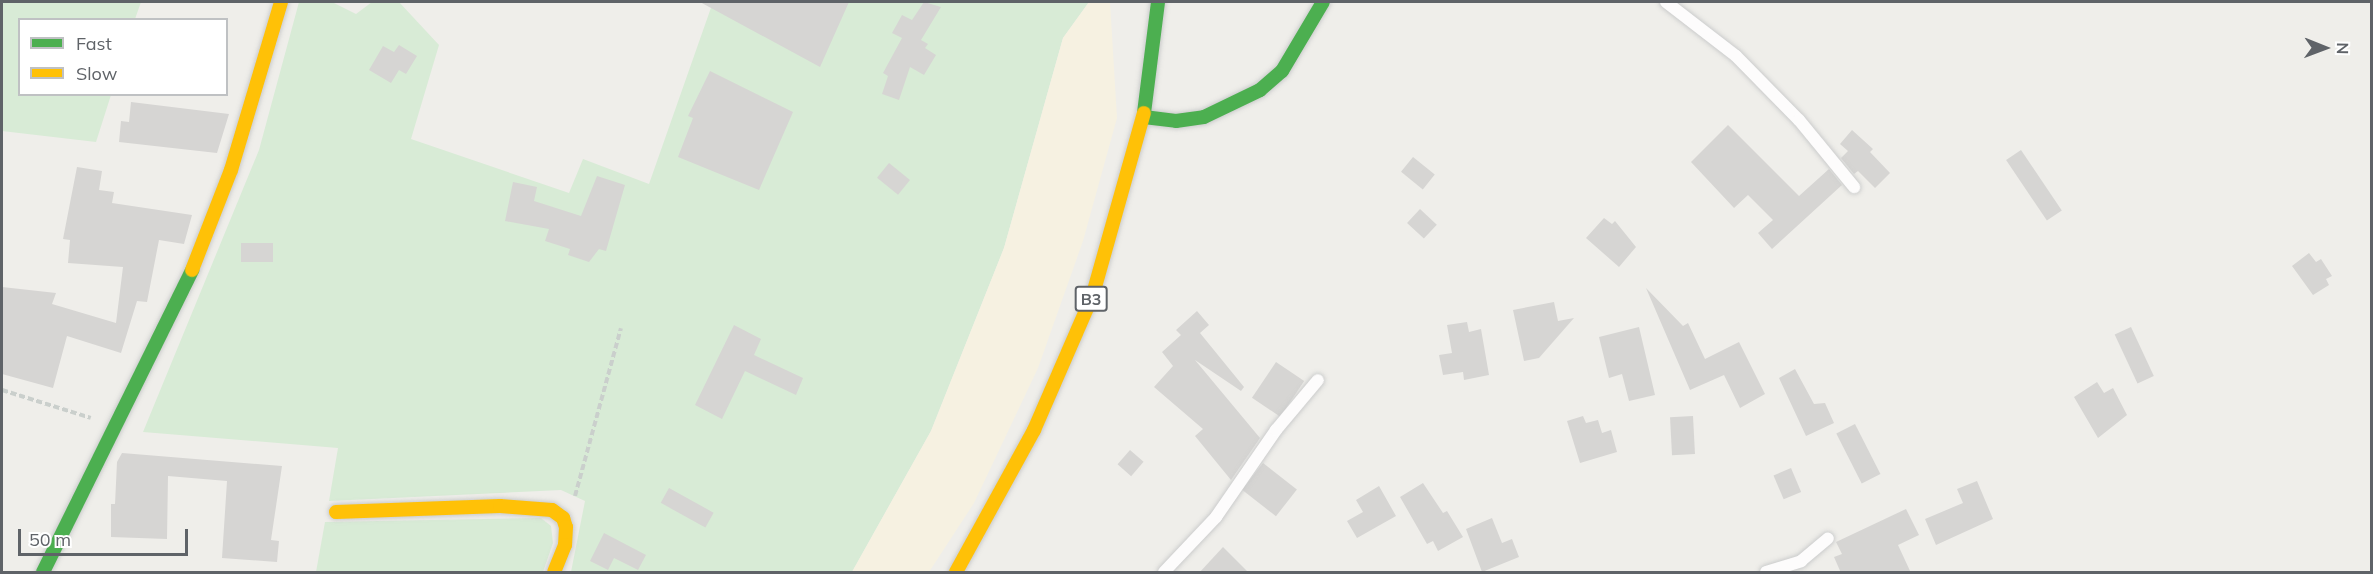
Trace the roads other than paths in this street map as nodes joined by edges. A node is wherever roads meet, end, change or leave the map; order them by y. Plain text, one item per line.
1 (281, 2) edge
2 (1158, 2) edge
3 (1323, 2) edge
4 (1666, 2) edge
5 (1144, 117) junction
6 (1854, 187) dead end
7 (1318, 380) dead end
8 (336, 512) dead end
9 (1828, 538) dead end
10 (43, 573) edge
11 (554, 573) edge
12 (956, 573) edge
13 (1164, 573) edge
14 (1767, 573) edge

1 - 10 main road
2 - 5 main road, B3
3 - 5 main road
4 - 6 lane
5 - 12 main road, B3
7 - 13 lane
8 - 11 main road
9 - 14 lane

